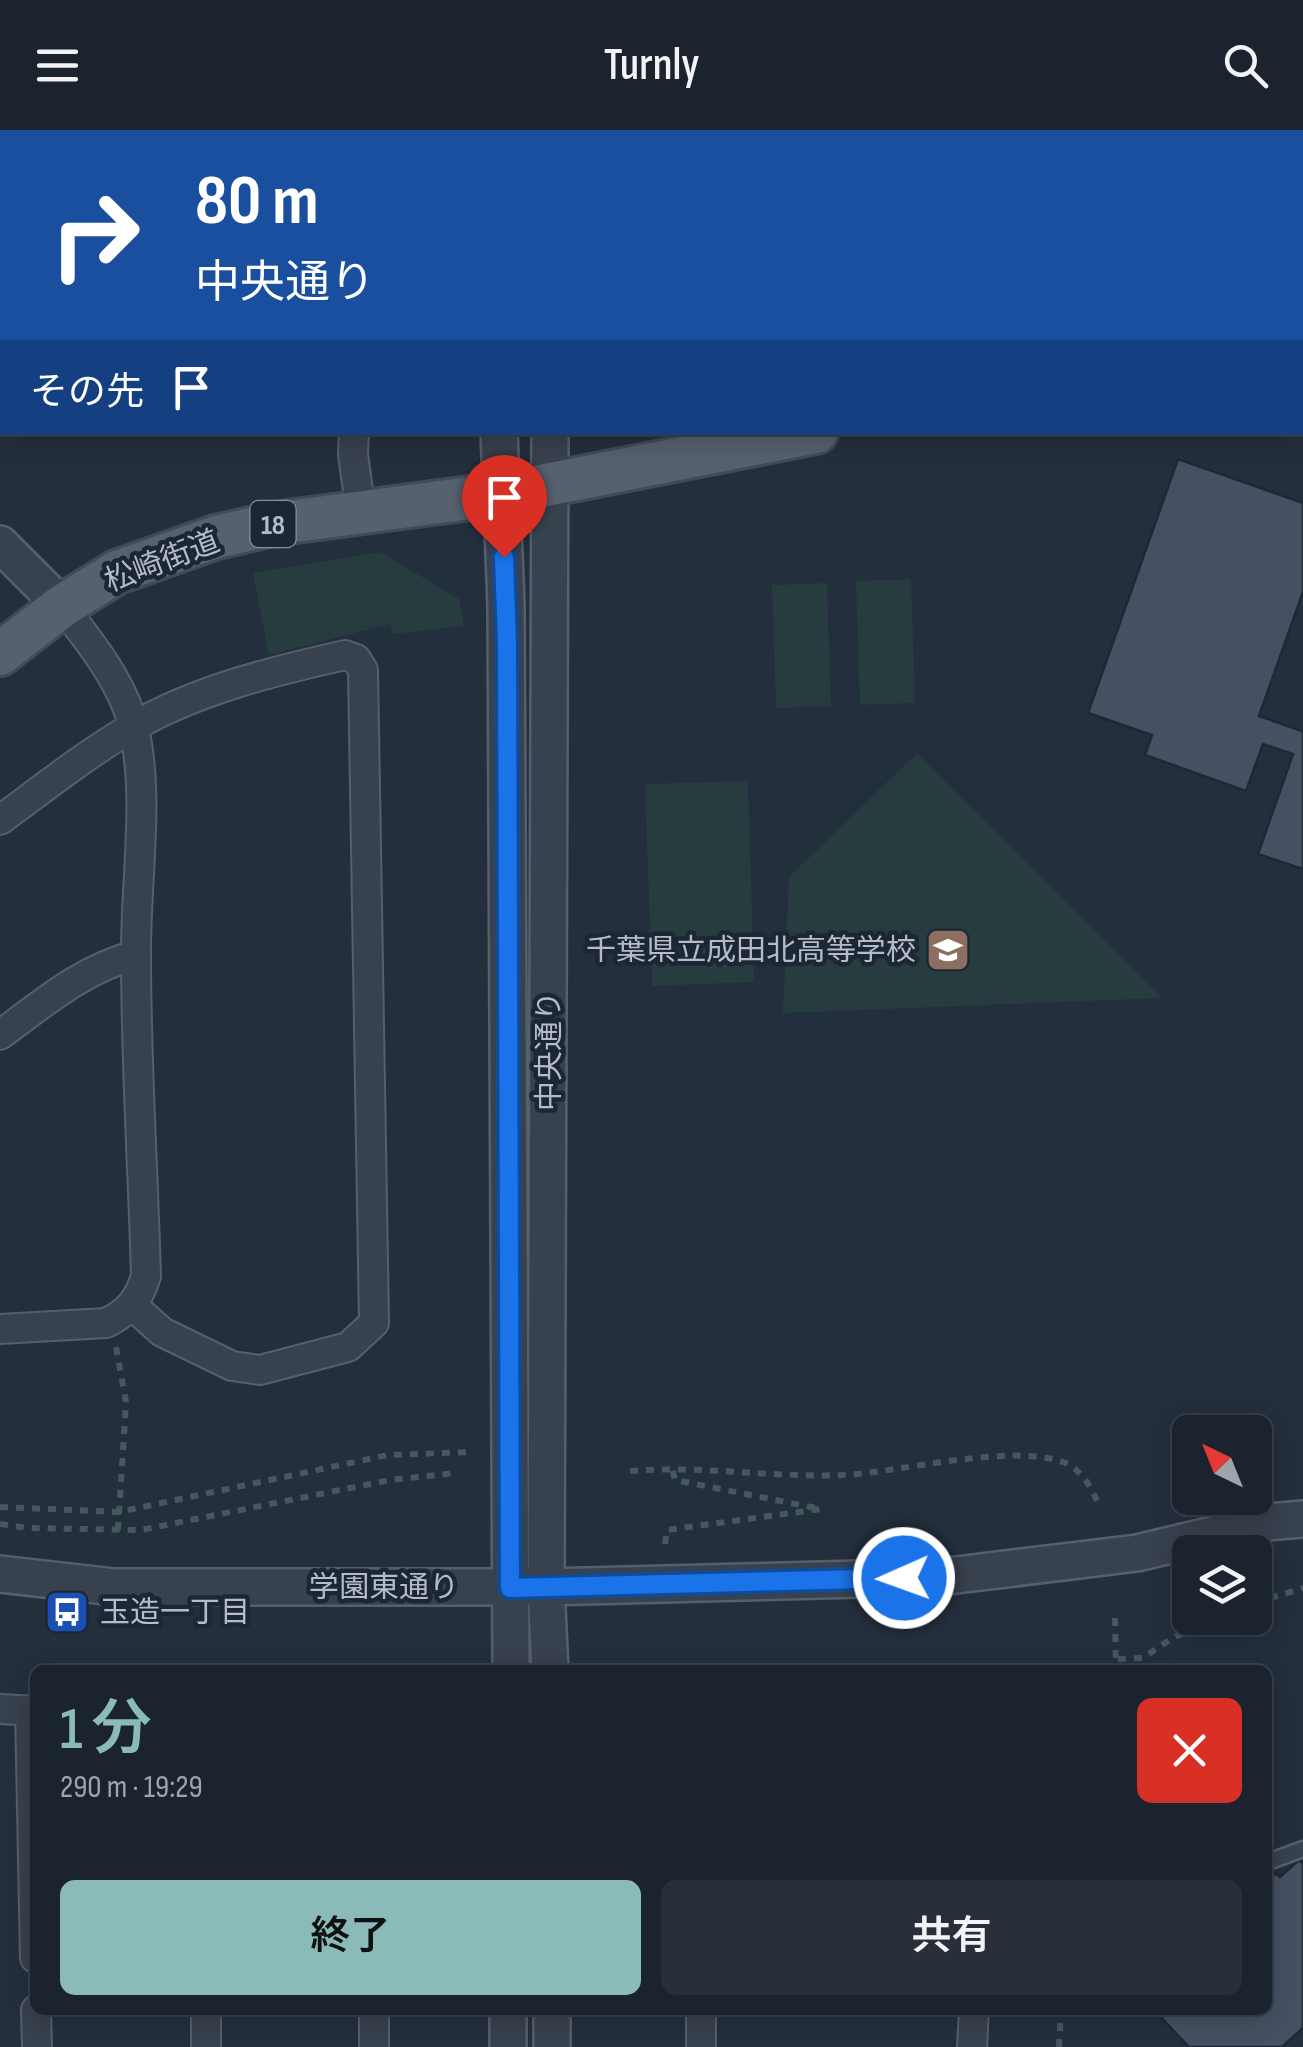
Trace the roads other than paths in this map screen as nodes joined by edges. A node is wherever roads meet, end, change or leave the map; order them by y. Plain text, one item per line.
1 (354, 435) edge
2 (499, 435) edge
3 (550, 435) edge
4 (800, 435) edge
5 (551, 482) junction
6 (500, 494) junction
7 (361, 513) junction
8 (0, 544) edge
9 (62, 606) junction
10 (0, 654) edge
11 (134, 726) junction
12 (0, 820) edge
13 (136, 955) junction
14 (0, 1035) edge
15 (132, 1305) junction
16 (0, 1329) edge
17 (1303, 1519) edge
18 (0, 1574) edge
19 (510, 1588) junction
20 (546, 1588) junction
21 (512, 1665) edge
22 (550, 1665) edge
23 (0, 1710) edge
24 (30, 1710) edge
25 (1303, 1849) edge
26 (1272, 1861) edge
27 (36, 2015) edge
28 (206, 2015) edge
29 (374, 2015) edge
30 (508, 2015) edge
31 (552, 2015) edge
32 (701, 2015) edge
33 (974, 2015) edge
34 (37, 2047) edge
35 (206, 2047) edge
36 (365, 2047) edge
37 (374, 2047) edge
38 (508, 2047) edge
39 (552, 2047) edge
40 (701, 2047) edge
41 (972, 2047) edge

1 - 7 street
2 - 6 street, 中央通り
3 - 5 street, 中央通り
4 - 5 main road, 松崎街道 / 18
5 - 6 main road, 松崎街道 / 18
5 - 20 street, 中央通り
6 - 7 main road, 松崎街道 / 18
6 - 19 street, 中央通り
7 - 9 main road, 松崎街道 / 18
8 - 9 street
9 - 10 main road, 松崎街道 / 18
9 - 11 street
11 - 12 street
11 - 13 street
11 - 15 street
13 - 14 street
13 - 15 street
15 - 16 street
17 - 20 street, 学園東通り
18 - 19 street, 学園東通り
19 - 20 street, 学園東通り
19 - 21 street, 中央通り
20 - 22 street, 中央通り
23 - 24 street
25 - 26 lane
27 - 34 street
28 - 35 street
29 - 37 street
30 - 38 street
31 - 39 street
32 - 40 street
33 - 41 street
36 - 37 street

